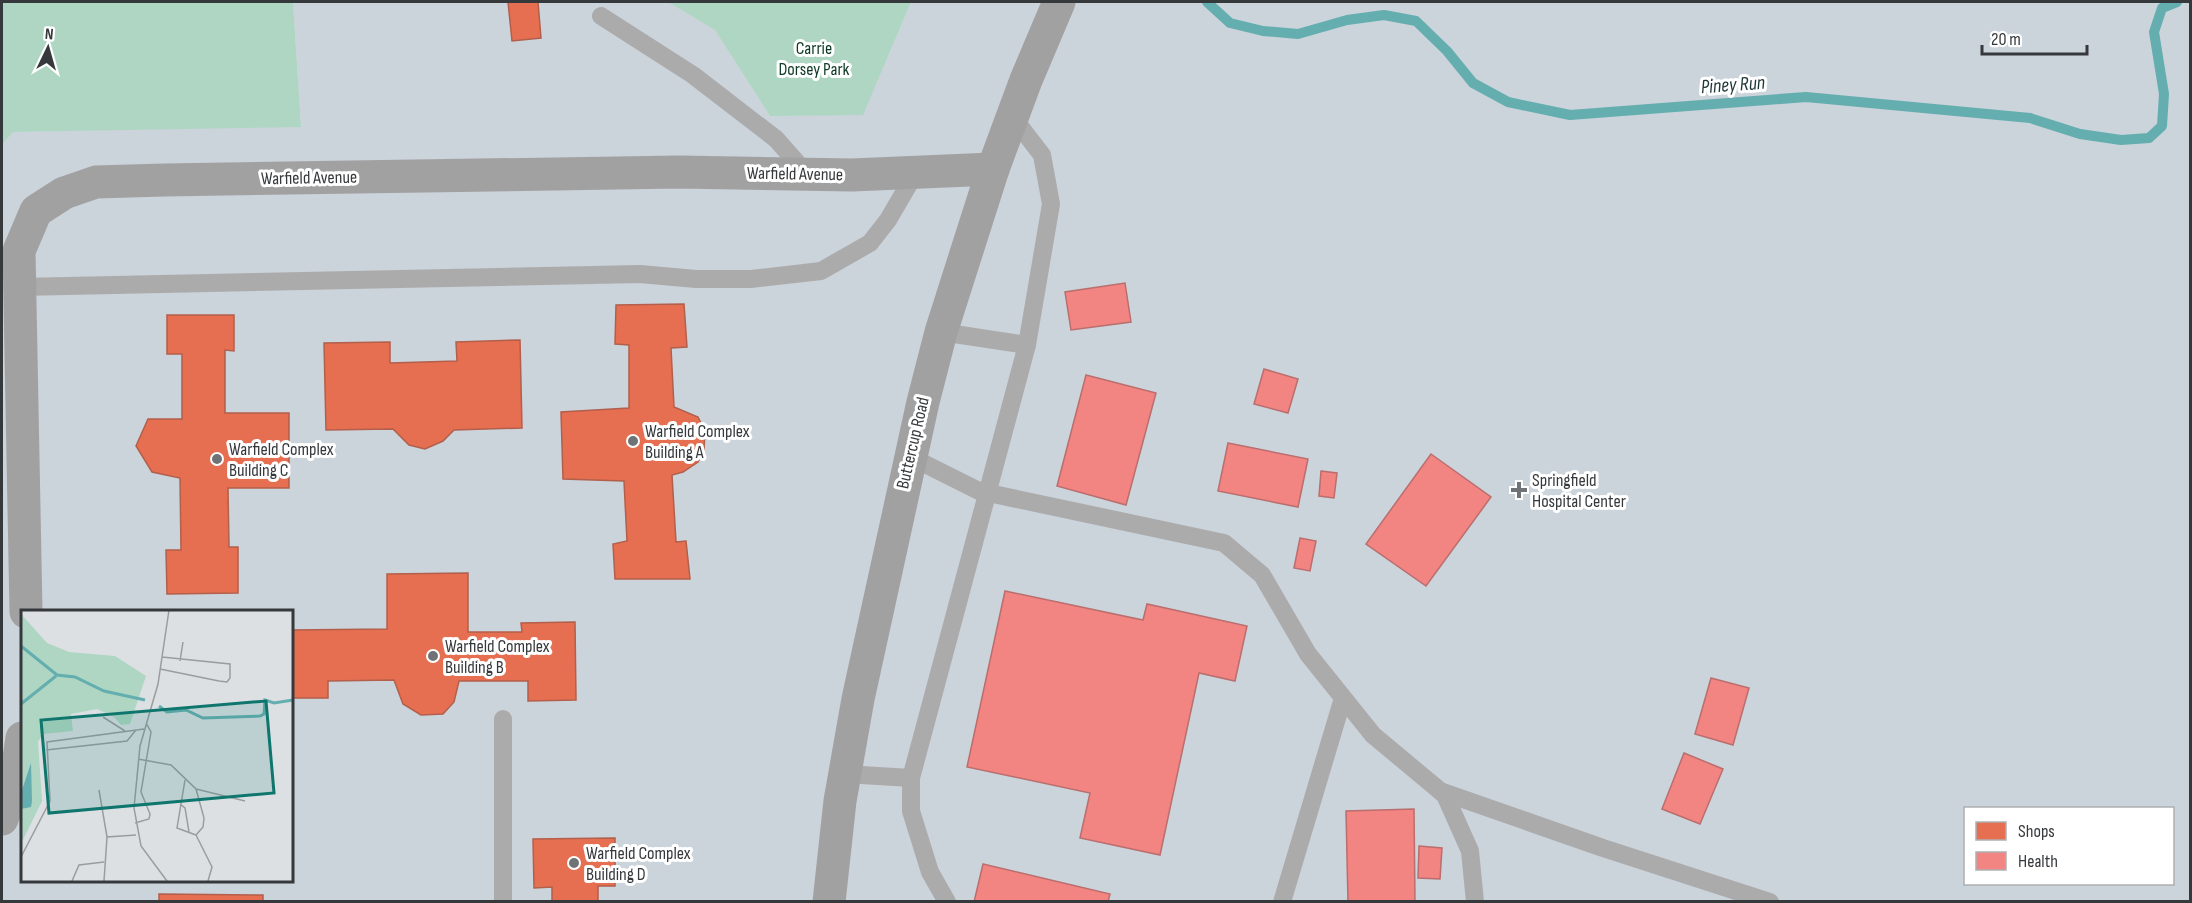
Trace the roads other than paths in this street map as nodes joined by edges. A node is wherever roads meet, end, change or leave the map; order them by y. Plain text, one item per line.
1 (1059, 2) edge
2 (601, 16) dead end
3 (1012, 116) junction
4 (993, 169) junction
5 (916, 172) junction
6 (807, 174) junction
7 (19, 287) junction
8 (941, 332) junction
9 (1027, 345) junction
10 (909, 456) junction
11 (987, 492) junction
12 (26, 610) edge
13 (1343, 698) junction
14 (503, 719) dead end
15 (21, 745) edge
16 (845, 774) junction
17 (911, 778) junction
18 (1440, 791) junction
19 (2, 819) edge
20 (502, 902) edge
21 (829, 902) edge
22 (947, 902) edge
23 (1282, 902) edge
24 (1475, 902) edge
25 (1770, 902) edge

1 - 3 street, Buttercup Road
2 - 6 lane
3 - 4 street, Buttercup Road
3 - 9 lane
4 - 5 street, Warfield Avenue
4 - 8 street, Buttercup Road
5 - 6 street, Warfield Avenue
5 - 7 lane
6 - 7 street, Warfield Avenue
7 - 12 street, Warfield Avenue
8 - 9 lane
8 - 10 street, Buttercup Road
9 - 11 lane
10 - 11 lane
10 - 16 street, Buttercup Road
11 - 13 lane
11 - 17 lane
13 - 18 lane
13 - 23 lane
14 - 20 lane
15 - 19 street
16 - 17 lane
16 - 21 street, Buttercup Road
17 - 22 lane
18 - 24 lane
18 - 25 lane

